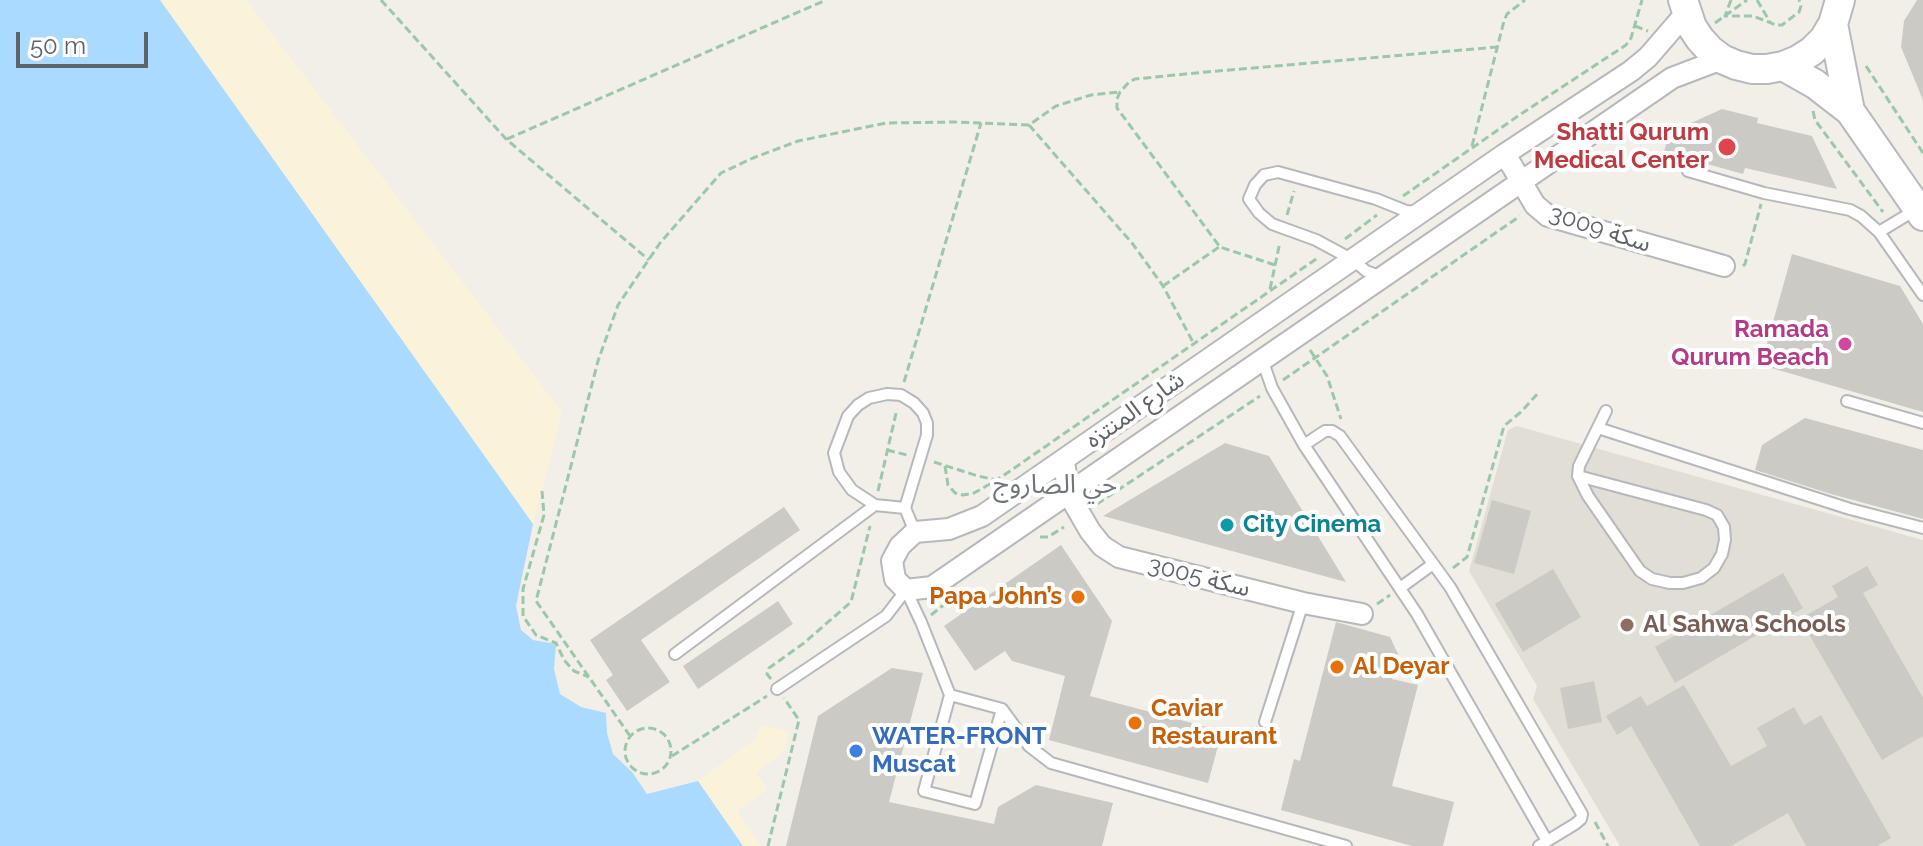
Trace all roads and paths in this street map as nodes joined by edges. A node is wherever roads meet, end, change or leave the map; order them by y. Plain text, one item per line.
1 (381, 0) edge
2 (826, 0) edge
3 (1525, 0) edge
4 (1642, 0) edge
5 (1731, 0) edge
6 (1757, 0) edge
7 (1800, 0) edge
8 (1685, 6) edge
9 (1838, 7) edge
10 (1770, 22) junction
11 (1497, 47) junction
12 (1722, 59) junction
13 (1840, 63) junction
14 (1783, 66) junction
15 (1815, 84) junction
16 (1120, 92) junction
17 (1850, 111) junction
18 (981, 123) junction
19 (1029, 125) junction
20 (506, 139) junction
21 (1471, 149) junction
22 (1923, 153) edge
23 (1505, 154) junction
24 (1688, 171) dead end
25 (1520, 182) junction
26 (1764, 193) junction
27 (1391, 205) junction
28 (1921, 210) edge
29 (1421, 213) junction
30 (1891, 223) junction
31 (1879, 232) junction
32 (1220, 247) junction
33 (1332, 249) junction
34 (649, 260) junction
35 (1353, 260) junction
36 (1275, 265) dead end
37 (1732, 268) joint
38 (1382, 277) junction
39 (1163, 286) junction
40 (1923, 295) edge
41 (1194, 343) junction
42 (1262, 359) junction
43 (1205, 362) junction
44 (1539, 392) dead end
45 (901, 395) junction
46 (1847, 401) dead end
47 (1606, 411) dead end
48 (1126, 417) junction
49 (1923, 423) edge
50 (1598, 428) junction
51 (1142, 441) junction
52 (1304, 445) junction
53 (887, 450) junction
54 (920, 457) junction
55 (1064, 460) junction
56 (945, 466) junction
57 (1578, 476) junction
58 (997, 480) junction
59 (542, 491) dead end
60 (1068, 493) junction
61 (1010, 497) junction
62 (875, 505) junction
63 (905, 508) junction
64 (1923, 528) edge
65 (915, 532) junction
66 (1433, 564) junction
67 (1453, 568) dead end
68 (1400, 588) junction
69 (906, 590) junction
70 (1303, 603) junction
71 (1362, 614) joint
72 (675, 654) dead end
73 (589, 677) junction
74 (777, 689) junction
75 (950, 695) junction
76 (1002, 709) junction
77 (1265, 722) dead end
78 (630, 736) junction
79 (671, 757) junction
80 (1543, 844) edge
81 (768, 846) edge
82 (1346, 846) edge

1 - 20 path
2 - 20 path
3 - 11 path
4 - 21 path
5 - 10 path
6 - 10 path
7 - 10 path
8 - 12 main road
8 - 23 street, شارع المنتزه
9 - 13 main road
9 - 14 main road
11 - 16 path
11 - 21 path
12 - 14 main road
12 - 25 street, شارع المنتزه
13 - 17 main road
13 - 22 path
14 - 15 main road
15 - 17 main road
15 - 30 path
16 - 19 path
16 - 32 path
17 - 28 main road
18 - 19 path
18 - 34 path
18 - 45 path
19 - 39 path
20 - 34 path
21 - 27 path
23 - 25 street, سكة 3009
23 - 29 street, شارع المنتزه
24 - 26 lane
25 - 37 street, سكة 3009
25 - 38 street, شارع المنتزه
26 - 31 lane
26 - 37 path
27 - 29 lane
27 - 33 path
27 - 33 lane
28 - 30 lane
29 - 35 street, شارع المنتزه
30 - 31 lane
31 - 40 lane
32 - 36 path
32 - 39 path
33 - 35 lane
33 - 41 path
34 - 73 path
35 - 38 lane
35 - 43 street, شارع المنتزه
38 - 42 street, شارع المنتزه
39 - 41 path
41 - 43 path
41 - 58 path
42 - 51 street, شارع المنتزه
42 - 52 lane
43 - 48 street, شارع المنتزه
44 - 67 path
45 - 53 path
45 - 54 lane
45 - 62 lane
46 - 49 lane
47 - 50 lane
48 - 51 street
48 - 55 street, شارع المنتزه
50 - 57 lane
50 - 64 lane
51 - 60 street, شارع المنتزه
52 - 66 lane
52 - 68 lane
53 - 54 path
53 - 62 path
54 - 56 path
54 - 63 lane
55 - 60 street
55 - 61 street, شارع المنتزه
56 - 58 path
56 - 58 path
57 - 57 lane
58 - 61 path
59 - 73 path
60 - 69 street, شارع المنتزه
60 - 70 street, سكة 3005
61 - 65 street, شارع المنتزه
62 - 63 lane
62 - 72 lane
62 - 74 path
63 - 65 lane
65 - 69 street
66 - 68 lane
66 - 80 lane
68 - 71 path
68 - 80 lane
69 - 74 lane
69 - 75 lane
70 - 71 street, سكة 3005
70 - 77 lane
73 - 78 path
74 - 79 path
74 - 81 path
75 - 76 lane
75 - 76 lane
76 - 82 lane
78 - 79 path
78 - 79 path

